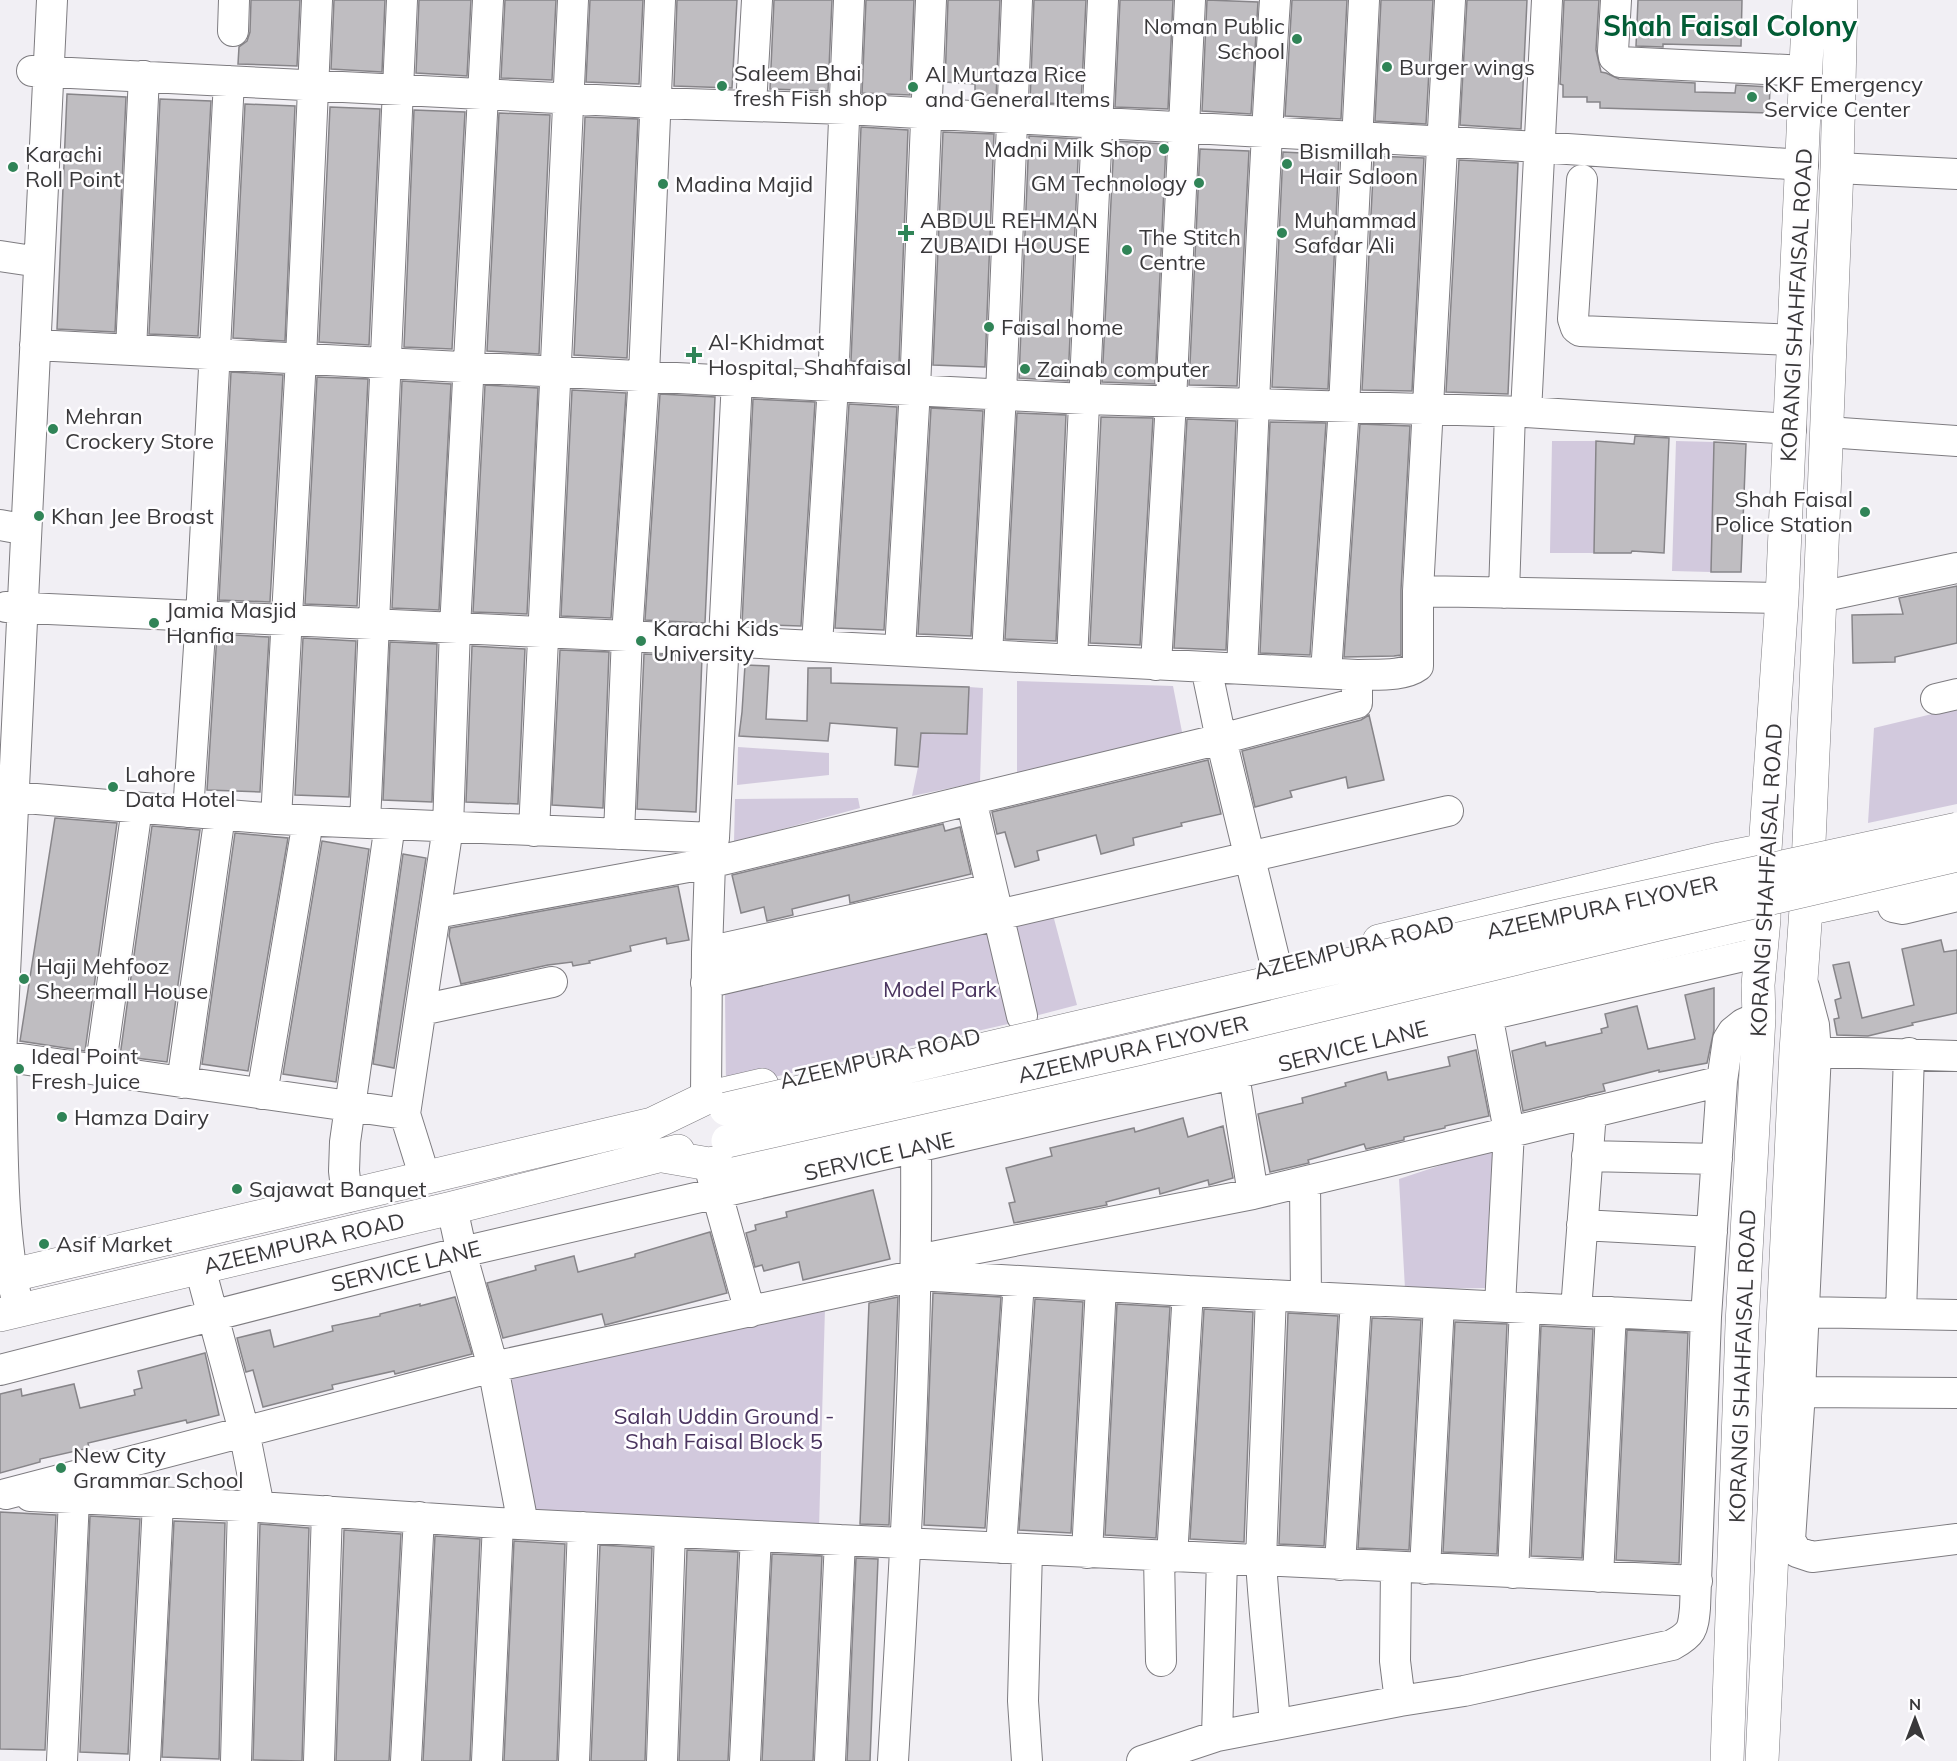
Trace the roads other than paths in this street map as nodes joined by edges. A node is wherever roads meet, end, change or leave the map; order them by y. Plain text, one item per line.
1 (36, 0) edge
2 (52, 0) edge
3 (234, 0) edge
4 (317, 0) edge
5 (402, 0) edge
6 (488, 0) edge
7 (573, 0) edge
8 (660, 0) edge
9 (757, 0) edge
10 (849, 0) edge
11 (931, 0) edge
12 (1017, 0) edge
13 (1103, 0) edge
14 (1190, 0) edge
15 (1275, 0) edge
16 (1364, 0) edge
17 (1450, 0) edge
18 (1546, 0) edge
19 (1616, 0) edge
20 (1809, 0) edge
21 (1841, 0) edge
22 (233, 31) dead end
23 (41, 71) junction
24 (1807, 71) junction
25 (144, 76) junction
26 (229, 81) junction
27 (314, 85) junction
28 (397, 89) junction
29 (482, 94) junction
30 (569, 99) junction
31 (655, 103) junction
32 (751, 106) junction
33 (846, 109) junction
34 (927, 114) junction
35 (1013, 118) junction
36 (1098, 123) junction
37 (1184, 128) junction
38 (1266, 132) junction
39 (1356, 137) junction
40 (1444, 142) junction
41 (1538, 147) junction
42 (1803, 165) junction
43 (1837, 168) junction
44 (1957, 174) edge
45 (1582, 180) dead end
46 (13, 258) edge
47 (1795, 340) junction
48 (35, 345) junction
49 (131, 350) junction
50 (215, 354) junction
51 (301, 358) junction
52 (386, 362) junction
53 (469, 366) junction
54 (556, 371) junction
55 (644, 375) junction
56 (737, 380) junction
57 (833, 385) junction
58 (915, 389) junction
59 (1001, 394) junction
60 (1085, 399) junction
61 (1171, 401) junction
62 (1256, 404) junction
63 (1344, 407) junction
64 (1429, 409) junction
65 (1518, 412) junction
66 (1791, 429) junction
67 (1827, 432) junction
68 (1957, 441) edge
69 (5, 526) edge
70 (1957, 568) edge
71 (1418, 591) junction
72 (1504, 593) junction
73 (1820, 597) junction
74 (1782, 598) junction
75 (14, 608) junction
76 (201, 617) junction
77 (286, 621) junction
78 (374, 625) junction
79 (455, 628) junction
80 (544, 632) junction
81 (627, 636) junction
82 (723, 641) junction
83 (817, 645) junction
84 (900, 650) junction
85 (987, 655) junction
86 (1072, 660) junction
87 (1156, 665) junction
88 (1206, 668) junction
89 (1242, 669) junction
90 (1326, 673) junction
91 (1357, 675) junction
92 (0, 724) edge
93 (1221, 739) junction
94 (6, 797) edge
95 (971, 800) junction
96 (136, 808) junction
97 (1449, 810) dead end
98 (188, 812) junction
99 (220, 815) junction
100 (1957, 817) edge
101 (276, 819) junction
102 (308, 820) junction
103 (378, 824) junction
104 (448, 827) junction
105 (1957, 829) edge
106 (534, 831) junction
107 (619, 834) junction
108 (1863, 838) junction
109 (1808, 845) junction
110 (1765, 850) junction
111 (712, 851) junction
112 (1957, 855) edge
113 (1250, 858) junction
114 (1715, 861) junction
115 (1957, 877) edge
116 (1877, 893) junction
117 (1957, 896) edge
118 (994, 901) junction
119 (1806, 909) junction
120 (435, 913) junction
121 (1750, 923) junction
122 (707, 952) junction
123 (1761, 952) junction
124 (1276, 966) junction
125 (552, 982) dead end
126 (706, 983) junction
127 (1483, 1001) junction
128 (421, 1010) junction
129 (1022, 1016) dead end
130 (1759, 1017) junction
131 (1806, 1052) junction
132 (1939, 1053) edge
133 (1, 1056) edge
134 (1230, 1061) junction
135 (100, 1071) junction
136 (1722, 1081) junction
137 (182, 1083) junction
138 (262, 1094) junction
139 (716, 1103) junction
140 (351, 1107) junction
141 (1591, 1112) junction
142 (405, 1114) junction
143 (1509, 1131) junction
144 (913, 1136) junction
145 (654, 1139) junction
146 (1587, 1156) junction
147 (1717, 1159) junction
148 (718, 1166) junction
149 (425, 1178) junction
150 (1305, 1182) junction
151 (1253, 1194) junction
152 (347, 1197) junction
153 (453, 1208) junction
154 (1582, 1225) junction
155 (1712, 1232) junction
156 (462, 1252) junction
157 (200, 1268) junction
158 (917, 1268) junction
159 (5, 1277) edge
160 (1019, 1281) junction
161 (1101, 1286) junction
162 (1188, 1291) junction
163 (1272, 1295) junction
164 (1306, 1297) junction
165 (1356, 1300) junction
166 (1439, 1304) junction
167 (1512, 1307) junction
168 (1575, 1310) junction
169 (750, 1312) junction
170 (1611, 1312) junction
171 (1803, 1312) junction
172 (10, 1313) edge
173 (1901, 1314) junction
174 (213, 1315) junction
175 (1957, 1315) edge
176 (1706, 1317) junction
177 (493, 1367) junction
178 (0, 1370) edge
179 (1800, 1392) junction
180 (1957, 1393) edge
181 (244, 1431) junction
182 (3, 1495) edge
183 (74, 1499) junction
184 (158, 1503) junction
185 (251, 1507) junction
186 (327, 1511) junction
187 (419, 1517) junction
188 (511, 1524) junction
189 (583, 1527) junction
190 (670, 1532) junction
191 (756, 1536) junction
192 (1957, 1539) edge
193 (840, 1540) junction
194 (906, 1544) junction
195 (1014, 1549) junction
196 (1087, 1552) junction
197 (1165, 1556) junction
198 (1222, 1559) junction
199 (1261, 1560) junction
200 (1340, 1565) junction
201 (1410, 1568) junction
202 (1513, 1573) junction
203 (1598, 1577) junction
204 (1696, 1581) junction
205 (1161, 1661) dead end
206 (1400, 1701) junction
207 (1275, 1725) junction
208 (1217, 1736) junction
209 (1727, 1760) edge
210 (1762, 1760) edge
211 (62, 1761) edge
212 (145, 1761) edge
213 (236, 1761) edge
214 (319, 1761) edge
215 (406, 1761) edge
216 (487, 1761) edge
217 (574, 1761) edge
218 (662, 1761) edge
219 (745, 1761) edge
220 (830, 1761) edge
221 (893, 1761) edge
222 (1027, 1761) edge
223 (1142, 1761) edge

1 - 23 street
2 - 23 street
3 - 22 street
4 - 27 street
5 - 28 street
6 - 29 street
7 - 30 street
8 - 31 street
9 - 32 street
10 - 33 street
11 - 34 street
12 - 35 street
13 - 36 street
14 - 37 street
15 - 38 street
16 - 39 street
17 - 40 street
18 - 41 street
19 - 24 street
20 - 24 main road, KORANGI SHAHFAISAL ROAD
21 - 43 main road, KORANGI SHAHFAISAL ROAD
23 - 25 street
23 - 46 street
23 - 48 street
24 - 42 main road, KORANGI SHAHFAISAL ROAD
25 - 26 street
25 - 49 street
26 - 27 street
26 - 50 street
27 - 28 street
27 - 51 street
28 - 29 street
28 - 52 street
29 - 30 street
29 - 53 street
30 - 31 street
30 - 54 street
31 - 32 street
31 - 55 street
32 - 33 street
33 - 34 street
33 - 57 street
34 - 35 street
34 - 58 street
35 - 36 street
35 - 59 street
36 - 37 street
36 - 60 street
37 - 38 street
37 - 61 street
38 - 39 street
38 - 62 street
39 - 40 street
39 - 63 street
40 - 41 street
40 - 64 street
41 - 42 street
41 - 65 street
42 - 47 main road, KORANGI SHAHFAISAL ROAD
43 - 44 street
43 - 67 main road, KORANGI SHAHFAISAL ROAD
45 - 47 street
46 - 69 street
47 - 66 main road, KORANGI SHAHFAISAL ROAD
48 - 49 street
48 - 75 street
49 - 50 street
50 - 51 street
50 - 76 street
51 - 52 street
51 - 77 street
52 - 53 street
52 - 78 street
53 - 54 street
53 - 79 street
54 - 55 street
54 - 80 street
55 - 56 street
55 - 81 street
56 - 57 street
56 - 82 street
57 - 58 street
57 - 83 street
58 - 59 street
58 - 84 street
59 - 60 street
59 - 85 street
60 - 61 street
60 - 86 street
61 - 62 street
61 - 87 street
62 - 63 street
62 - 89 street
63 - 64 street
63 - 90 street
64 - 65 street
64 - 71 street
65 - 66 street
65 - 72 street
66 - 74 main road, KORANGI SHAHFAISAL ROAD
67 - 68 street
67 - 73 main road, KORANGI SHAHFAISAL ROAD
69 - 75 street
70 - 73 street
71 - 72 street
71 - 91 street
72 - 74 street
73 - 109 main road, KORANGI SHAHFAISAL ROAD
74 - 110 main road, KORANGI SHAHFAISAL ROAD
75 - 76 street
75 - 92 street
75 - 94 street
76 - 77 street
76 - 98 street
77 - 78 street
77 - 101 street
78 - 79 street
78 - 103 street
79 - 80 street
79 - 104 street
80 - 81 street
80 - 106 street
81 - 82 street
81 - 107 street
82 - 83 street
82 - 111 street
83 - 84 street
84 - 85 street
85 - 86 street
86 - 87 street
87 - 88 street
88 - 89 street
88 - 93 street
89 - 90 street
90 - 91 street
91 - 93 street
93 - 95 street
93 - 113 street
94 - 96 street
94 - 133 street
95 - 111 street
95 - 118 street
96 - 98 street
96 - 135 street
97 - 113 street
98 - 99 street
99 - 101 street
99 - 137 street
100 - 108 main road
101 - 102 street
102 - 103 street
102 - 138 street
103 - 104 street
103 - 140 street
104 - 106 street
104 - 120 street
105 - 139 main road, AZEEMPURA FLYOVER, bridge
106 - 107 street
107 - 111 street
108 - 109 main road
108 - 116 main road
109 - 119 main road, KORANGI SHAHFAISAL ROAD
110 - 114 main road, AZEEMPURA ROAD
110 - 121 main road, KORANGI SHAHFAISAL ROAD
111 - 120 street
111 - 122 street
112 - 148 main road, AZEEMPURA FLYOVER, bridge
113 - 118 street
113 - 124 street
114 - 121 main road
114 - 124 main road, AZEEMPURA ROAD
115 - 116 main road
116 - 117 street
116 - 119 main road
118 - 122 street
118 - 126 street
118 - 129 street
119 - 131 main road, KORANGI SHAHFAISAL ROAD
120 - 128 street
121 - 123 main road, KORANGI SHAHFAISAL ROAD
121 - 127 main road
122 - 126 street
123 - 127 street
123 - 130 main road, KORANGI SHAHFAISAL ROAD
124 - 139 main road, AZEEMPURA ROAD
125 - 128 street
126 - 139 street
127 - 134 main road
127 - 143 street
128 - 142 street
130 - 136 street
130 - 209 main road, KORANGI SHAHFAISAL ROAD
131 - 132 street
131 - 171 street
131 - 210 main road, KORANGI SHAHFAISAL ROAD
132 - 173 street
133 - 135 street
133 - 159 street
134 - 144 main road
134 - 151 street
135 - 137 street
136 - 141 street
136 - 147 street
137 - 138 street
138 - 140 street
139 - 145 main road, AZEEMPURA FLYOVER
140 - 142 street
140 - 152 street
141 - 143 street
141 - 146 street
142 - 149 street
143 - 150 street
143 - 167 street
144 - 148 main road
144 - 158 street
145 - 148 main road, AZEEMPURA FLYOVER
145 - 149 main road, AZEEMPURA ROAD
145 - 153 main road, AZEEMPURA ROAD
146 - 147 street
146 - 154 street
147 - 155 street
148 - 156 street, SERVICE LANE
148 - 169 street
149 - 152 main road, AZEEMPURA ROAD
150 - 151 street
150 - 164 street
151 - 158 street
152 - 159 main road, AZEEMPURA ROAD
153 - 156 street
153 - 157 main road, AZEEMPURA ROAD
154 - 155 street
154 - 168 street
155 - 176 street
156 - 174 street, SERVICE LANE
156 - 177 street
157 - 172 main road, AZEEMPURA ROAD
157 - 174 street
158 - 160 street
158 - 169 street
158 - 194 street
159 - 172 street
160 - 161 street
160 - 195 street
161 - 162 street
161 - 196 street
162 - 163 street
162 - 197 street
163 - 164 street
163 - 199 street
164 - 165 street
165 - 166 street
165 - 200 street
166 - 167 street
166 - 201 street
167 - 168 street
167 - 202 street
168 - 170 street
169 - 177 street
170 - 176 street
170 - 203 street
171 - 173 street
171 - 179 street
173 - 175 street
174 - 178 street, SERVICE LANE
174 - 181 street
176 - 204 street
177 - 181 street
177 - 188 street
179 - 180 street
179 - 192 street
181 - 182 street
181 - 185 street
182 - 183 street
183 - 184 street
183 - 211 street
184 - 185 street
184 - 212 street
185 - 186 street
185 - 213 street
186 - 187 street
186 - 214 street
187 - 188 street
187 - 215 street
188 - 189 street
188 - 216 street
189 - 190 street
189 - 217 street
190 - 191 street
190 - 218 street
191 - 193 street
191 - 219 street
193 - 194 street
193 - 220 street
194 - 195 street
194 - 221 street
195 - 196 street
195 - 222 street
196 - 197 street
197 - 198 street
197 - 205 street
198 - 199 street
198 - 208 street
199 - 200 street
199 - 207 street
200 - 201 street
201 - 202 street
201 - 206 street
202 - 203 street
203 - 204 street
204 - 206 street
206 - 207 street
207 - 208 street
208 - 223 street

